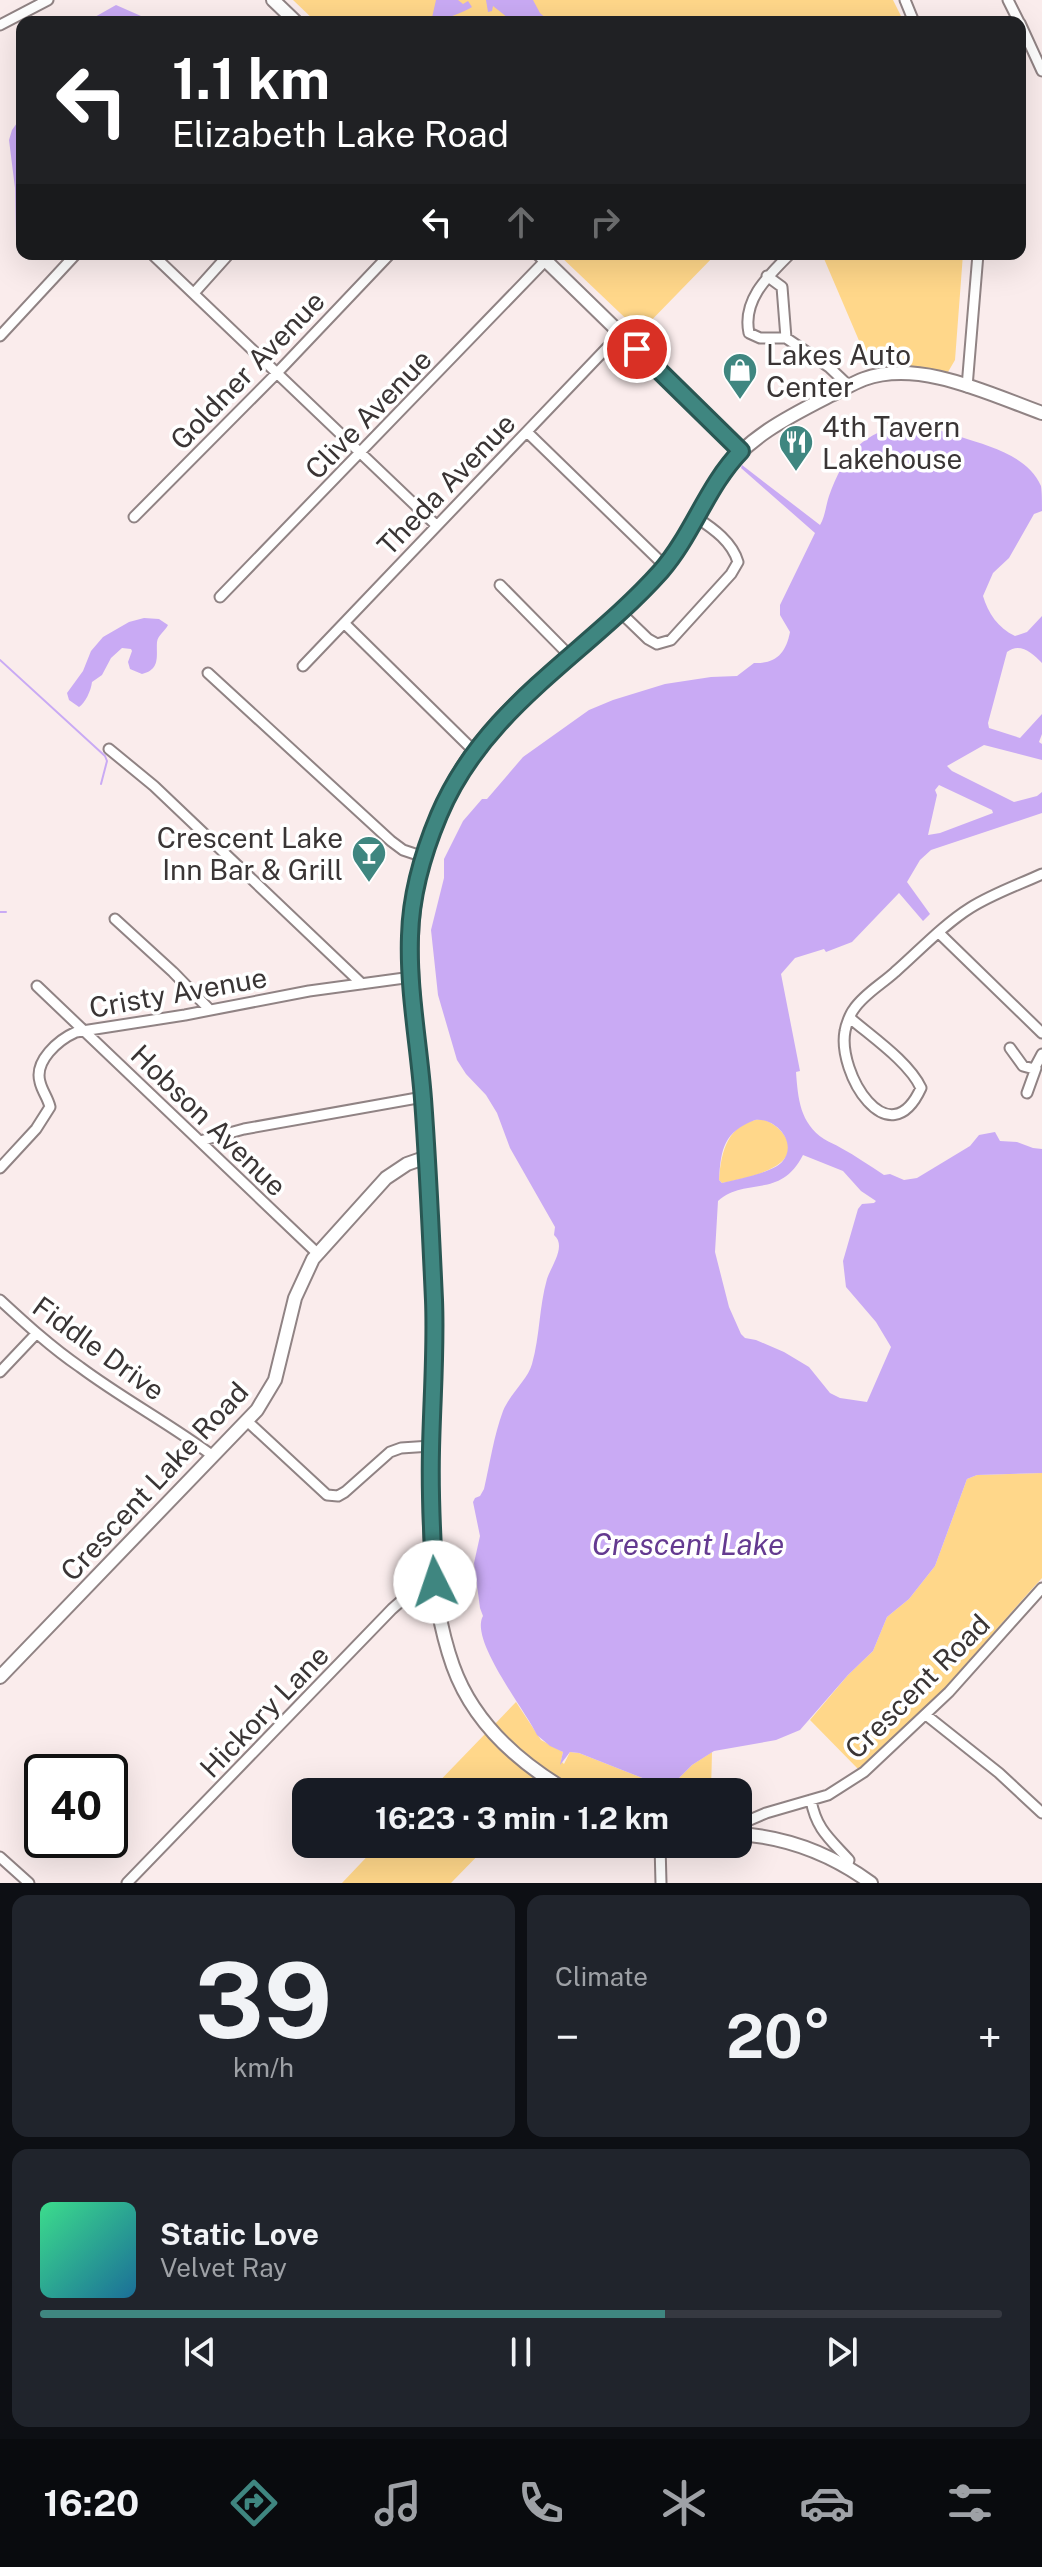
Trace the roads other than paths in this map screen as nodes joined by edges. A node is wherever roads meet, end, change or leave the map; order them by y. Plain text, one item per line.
1 (48, 0) edge
2 (273, 0) edge
3 (17, 16) edge
4 (290, 16) edge
5 (1026, 36) edge
6 (1042, 71) edge
7 (70, 260) edge
8 (158, 260) edge
9 (224, 260) edge
10 (384, 260) edge
11 (539, 260) edge
12 (545, 260) edge
13 (784, 260) edge
14 (978, 260) edge
15 (767, 276) junction
16 (194, 293) junction
17 (621, 333) junction
18 (0, 336) edge
19 (786, 338) junction
20 (276, 374) junction
21 (849, 386) junction
22 (967, 387) junction
23 (1042, 413) edge
24 (527, 432) junction
25 (741, 451) junction
26 (361, 454) junction
27 (134, 517) dead end
28 (697, 518) junction
29 (436, 525) junction
30 (665, 566) junction
31 (500, 585) dead end
32 (220, 597) dead end
33 (619, 611) junction
34 (344, 623) junction
35 (570, 656) junction
36 (303, 666) dead end
37 (208, 673) dead end
38 (109, 749) dead end
39 (474, 751) junction
40 (424, 857) junction
41 (1042, 874) edge
42 (115, 919) dead end
43 (939, 933) junction
44 (412, 977) junction
45 (362, 984) junction
46 (37, 986) dead end
47 (210, 1010) junction
48 (850, 1018) junction
49 (85, 1031) junction
50 (1042, 1033) edge
51 (1010, 1048) dead end
52 (1042, 1054) edge
53 (1036, 1068) junction
54 (1027, 1093) dead end
55 (423, 1097) junction
56 (200, 1141) junction
57 (427, 1157) junction
58 (0, 1168) edge
59 (317, 1253) junction
60 (0, 1300) edge
61 (36, 1334) junction
62 (0, 1372) edge
63 (247, 1421) junction
64 (431, 1446) junction
65 (213, 1456) junction
66 (434, 1572) junction
67 (1042, 1588) edge
68 (0, 1677) edge
69 (926, 1715) junction
70 (547, 1778) edge
71 (811, 1800) junction
72 (1042, 1813) edge
73 (752, 1820) edge
74 (752, 1836) edge
75 (0, 1857) edge
76 (660, 1858) edge
77 (847, 1867) junction
78 (29, 1883) edge
79 (127, 1883) edge
80 (661, 1883) edge
81 (871, 1883) edge

1 - 3 street
2 - 4 street
5 - 6 street
7 - 18 street
8 - 16 street
9 - 16 street
10 - 20 street, Goldner Avenue
11 - 26 street, Clive Avenue
12 - 17 street
13 - 15 street
14 - 22 street
15 - 19 street
15 - 19 street
16 - 20 street
17 - 24 street, Theda Avenue
17 - 25 street
19 - 21 street
20 - 26 street
20 - 27 street, Goldner Avenue
21 - 22 street
21 - 25 street
22 - 23 street
24 - 29 street, Theda Avenue
24 - 30 street
25 - 28 street
26 - 29 street
26 - 32 street, Clive Avenue
28 - 30 street
28 - 33 street
29 - 34 street, Theda Avenue
30 - 33 street
31 - 35 street
33 - 35 street
34 - 36 street, Theda Avenue
34 - 39 street
35 - 39 street
37 - 40 street
38 - 45 street
39 - 40 street
40 - 44 street
41 - 43 street
42 - 47 street
43 - 48 street
43 - 50 street
44 - 45 street, Cristy Avenue
44 - 55 street
45 - 47 street, Cristy Avenue
46 - 49 street, Hobson Avenue
47 - 49 street, Cristy Avenue
48 - 48 street
49 - 56 street, Hobson Avenue
49 - 58 street, Cristy Avenue
51 - 53 street
52 - 53 street
53 - 54 street
55 - 56 street
55 - 57 street
56 - 59 street, Hobson Avenue
57 - 59 street, Crescent Lake Road
57 - 64 street
59 - 63 street, Crescent Lake Road
60 - 61 street, Fiddle Drive
61 - 62 street
61 - 65 street, Fiddle Drive
63 - 64 street
63 - 65 street, Crescent Lake Road
64 - 66 street
65 - 68 street, Crescent Lake Road
66 - 70 street
66 - 79 street, Hickory Lane
67 - 69 street, Crescent Road
69 - 71 street, Crescent Road
69 - 72 street
71 - 73 street, Crescent Road
71 - 77 street
74 - 77 street
75 - 78 street
76 - 80 street
77 - 81 street

